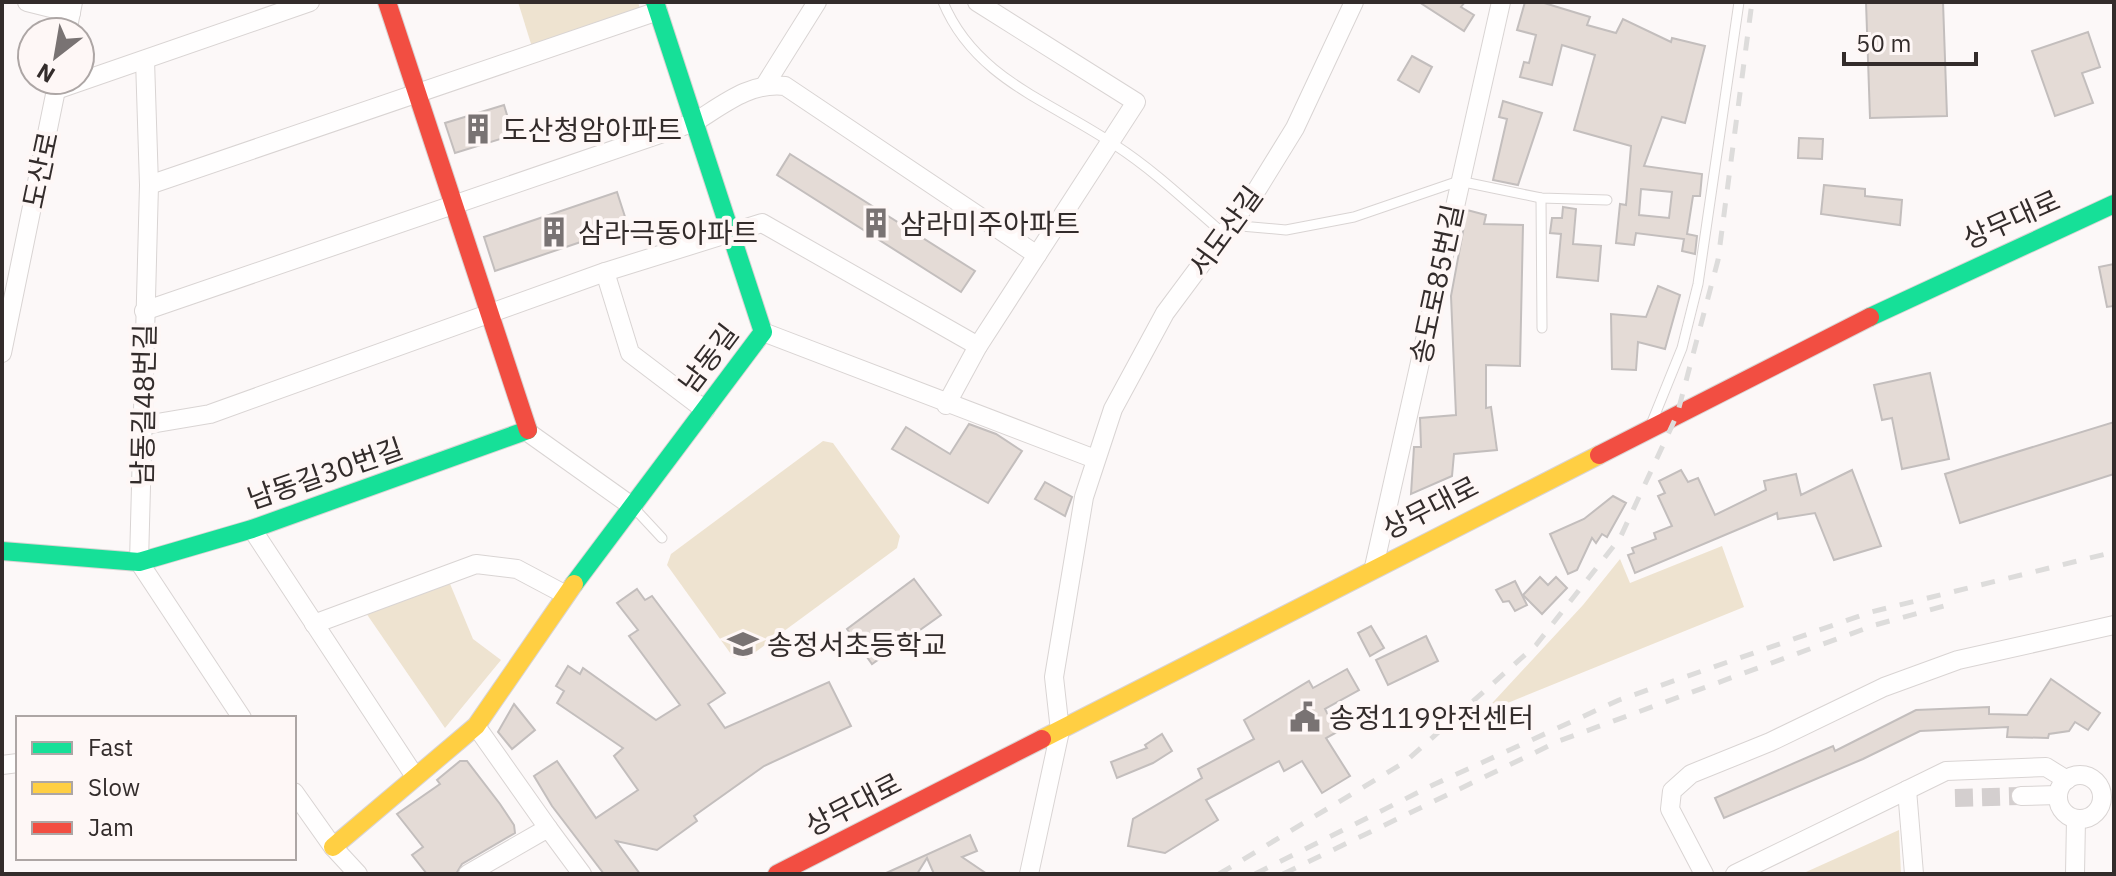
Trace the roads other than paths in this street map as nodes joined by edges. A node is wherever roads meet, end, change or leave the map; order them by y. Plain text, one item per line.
1 (27, 2) edge
2 (310, 2) edge
3 (387, 2) edge
4 (817, 2) edge
5 (943, 2) edge
6 (977, 2) edge
7 (1354, 2) edge
8 (1501, 2) edge
9 (1739, 2) edge
10 (656, 6) edge
11 (72, 7) edge
12 (145, 60) junction
13 (96, 74) edge
14 (765, 85) junction
15 (420, 95) junction
16 (55, 96) edge
17 (695, 122) junction
18 (1112, 142) junction
19 (1459, 181) junction
20 (149, 185) junction
21 (1541, 198) junction
22 (1607, 200) dead end
23 (2114, 204) edge
24 (456, 205) junction
25 (730, 232) junction
26 (1225, 235) junction
27 (1037, 255) junction
28 (605, 272) junction
29 (144, 311) junction
30 (492, 312) junction
31 (1542, 328) dead end
32 (763, 332) junction
33 (978, 346) junction
34 (2, 353) edge
35 (946, 405) junction
36 (705, 410) junction
37 (145, 425) junction
38 (1649, 428) junction
39 (529, 433) junction
40 (1095, 459) junction
41 (633, 507) junction
42 (252, 529) junction
43 (662, 538) dead end
44 (2, 551) edge
45 (139, 562) junction
46 (1374, 567) junction
47 (566, 595) junction
48 (314, 624) junction
49 (2114, 625) edge
50 (241, 716) edge
51 (476, 726) junction
52 (1060, 731) junction
53 (414, 775) junction
54 (2063, 788) junction
55 (1907, 790) junction
56 (296, 795) edge
57 (2021, 796) tunnel mouth
58 (2108, 801) edge
59 (2076, 819) junction
60 (548, 828) junction
61 (333, 847) junction
62 (358, 874) edge
63 (468, 874) edge
64 (582, 874) edge
65 (777, 874) edge
66 (1029, 874) edge
67 (1704, 874) edge
68 (1735, 874) edge
69 (1914, 874) edge
70 (2075, 874) edge

1 - 11 street
2 - 12 street
3 - 15 street
4 - 14 street
5 - 18 lane
6 - 18 street
7 - 26 street, 서도산길
8 - 19 street, 송도로85번길
9 - 38 lane
10 - 15 street
10 - 17 street, 남동길
12 - 13 street
12 - 20 street, 남동길48번길
14 - 17 street
14 - 27 street
15 - 20 street
15 - 24 street
16 - 34 street, 도산로
17 - 24 street
17 - 25 street, 남동길
18 - 26 lane
18 - 27 street
19 - 21 lane
19 - 26 lane
19 - 46 street, 송도로85번길
20 - 29 street, 남동길48번길
21 - 22 lane
21 - 31 lane
23 - 38 street, 상무대로
24 - 29 street
24 - 30 street
25 - 28 street
25 - 32 street, 남동길
25 - 33 street
26 - 40 street, 서도산길
27 - 33 street
28 - 30 street
28 - 36 street
29 - 37 street, 남동길48번길
30 - 37 street
30 - 39 street
32 - 35 street
32 - 36 street, 남동길
33 - 35 street
35 - 40 street
36 - 41 street, 남동길
37 - 45 street, 남동길48번길
38 - 46 street, 상무대로
39 - 41 street
39 - 42 street, 남동길30번길
40 - 52 street, 서도산길
41 - 43 lane
41 - 47 street, 남동길
42 - 45 street, 남동길30번길
42 - 48 street
44 - 45 street
45 - 50 street
46 - 52 street, 상무대로
47 - 48 street
47 - 51 street, 남동길
48 - 53 street
49 - 67 street
51 - 53 street, 남동길
51 - 60 street
52 - 65 street, 상무대로
52 - 66 street, 서도산길
53 - 61 street, 남동길
54 - 55 street
54 - 57 street
54 - 58 street
54 - 59 street
55 - 68 street
55 - 69 street
56 - 61 street
58 - 59 street
59 - 70 street
60 - 63 street
60 - 64 street
61 - 62 street

